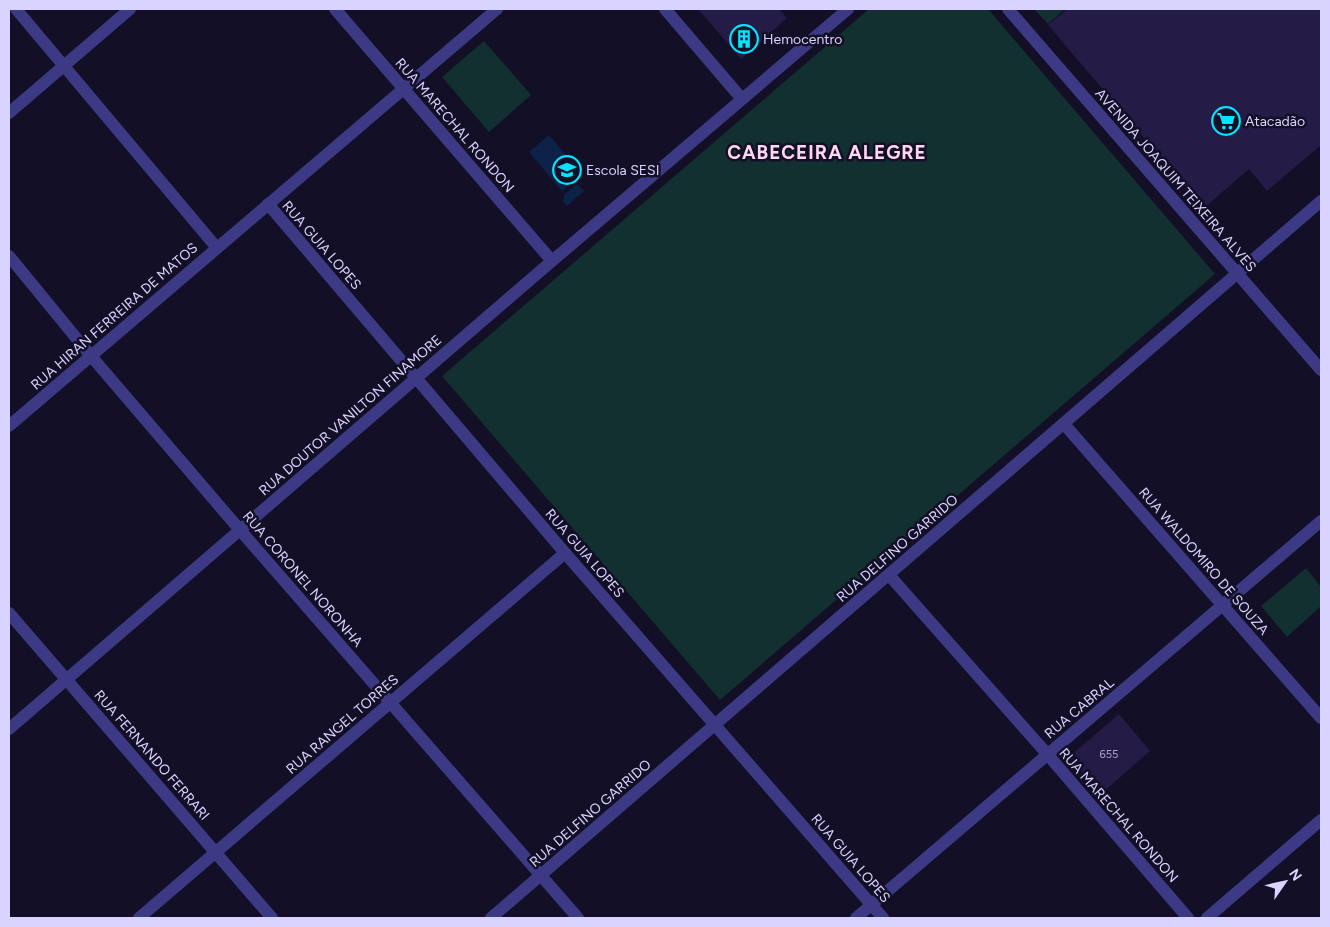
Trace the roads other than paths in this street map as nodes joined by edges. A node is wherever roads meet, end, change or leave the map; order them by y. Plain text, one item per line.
1 (16, 9) edge
2 (130, 9) edge
3 (335, 9) edge
4 (496, 9) edge
5 (665, 9) edge
6 (848, 9) edge
7 (1008, 9) edge
8 (64, 65) junction
9 (404, 88) junction
10 (742, 100) junction
11 (9, 112) edge
12 (1321, 201) edge
13 (268, 204) junction
14 (217, 248) junction
15 (9, 256) edge
16 (552, 261) junction
17 (1237, 274) junction
18 (91, 356) junction
19 (1321, 370) edge
20 (417, 378) junction
21 (1064, 424) junction
22 (9, 426) edge
23 (1321, 521) edge
24 (240, 530) junction
25 (565, 553) junction
26 (889, 574) junction
27 (1224, 604) junction
28 (9, 613) edge
29 (66, 679) junction
30 (390, 702) junction
31 (1321, 718) edge
32 (716, 724) junction
33 (9, 729) edge
34 (1048, 755) junction
35 (1321, 820) edge
36 (216, 852) junction
37 (542, 875) junction
38 (871, 905) junction
39 (139, 918) edge
40 (272, 918) edge
41 (491, 918) edge
42 (578, 918) edge
43 (856, 918) edge
44 (883, 918) edge
45 (1188, 918) edge
46 (1207, 918) edge

1 - 8 street
2 - 8 street
3 - 9 street, RUA MARECHAL RONDON
4 - 9 street, RUA HIRAN FERREIRA DE MATOS
5 - 10 street
6 - 10 street, RUA DOUTOR VANILTON FINAMORE
7 - 17 street, AVENIDA JOAQUIM TEIXEIRA ALVES
8 - 11 street
8 - 14 street
9 - 13 street, RUA HIRAN FERREIRA DE MATOS
9 - 16 street, RUA MARECHAL RONDON
10 - 16 street, RUA DOUTOR VANILTON FINAMORE
12 - 17 street, RUA DELFINO GARRIDO
13 - 14 street, RUA HIRAN FERREIRA DE MATOS
13 - 20 street, RUA GUIA LOPES
14 - 18 street, RUA HIRAN FERREIRA DE MATOS
15 - 18 street, RUA CORONEL NORONHA
16 - 20 street, RUA DOUTOR VANILTON FINAMORE
17 - 19 street, AVENIDA JOAQUIM TEIXEIRA ALVES
17 - 21 street, RUA DELFINO GARRIDO
18 - 22 street, RUA HIRAN FERREIRA DE MATOS
18 - 24 street, RUA CORONEL NORONHA
20 - 24 street, RUA DOUTOR VANILTON FINAMORE
20 - 25 street, RUA GUIA LOPES
21 - 26 street, RUA DELFINO GARRIDO
21 - 27 street, RUA WALDOMIRO DE SOUZA
23 - 27 street, RUA CABRAL
24 - 29 street, RUA DOUTOR VANILTON FINAMORE
24 - 30 street, RUA CORONEL NORONHA
25 - 30 street, RUA RANGEL TORRES
25 - 32 street, RUA GUIA LOPES
26 - 32 street, RUA DELFINO GARRIDO
26 - 34 street, RUA MARECHAL RONDON
27 - 31 street, RUA WALDOMIRO DE SOUZA
27 - 34 street, RUA CABRAL
28 - 29 street, RUA FERNANDO FERRARI
29 - 33 street, RUA DOUTOR VANILTON FINAMORE
29 - 36 street, RUA FERNANDO FERRARI
30 - 36 street, RUA RANGEL TORRES
30 - 37 street, RUA CORONEL NORONHA
32 - 37 street, RUA DELFINO GARRIDO
32 - 38 street, RUA GUIA LOPES
34 - 38 street, RUA CABRAL
34 - 45 street, RUA MARECHAL RONDON
35 - 46 street
36 - 39 street, RUA RANGEL TORRES
36 - 40 street, RUA FERNANDO FERRARI
37 - 41 street, RUA DELFINO GARRIDO
37 - 42 street, RUA CORONEL NORONHA
38 - 43 street, RUA CABRAL
38 - 44 street, RUA GUIA LOPES

